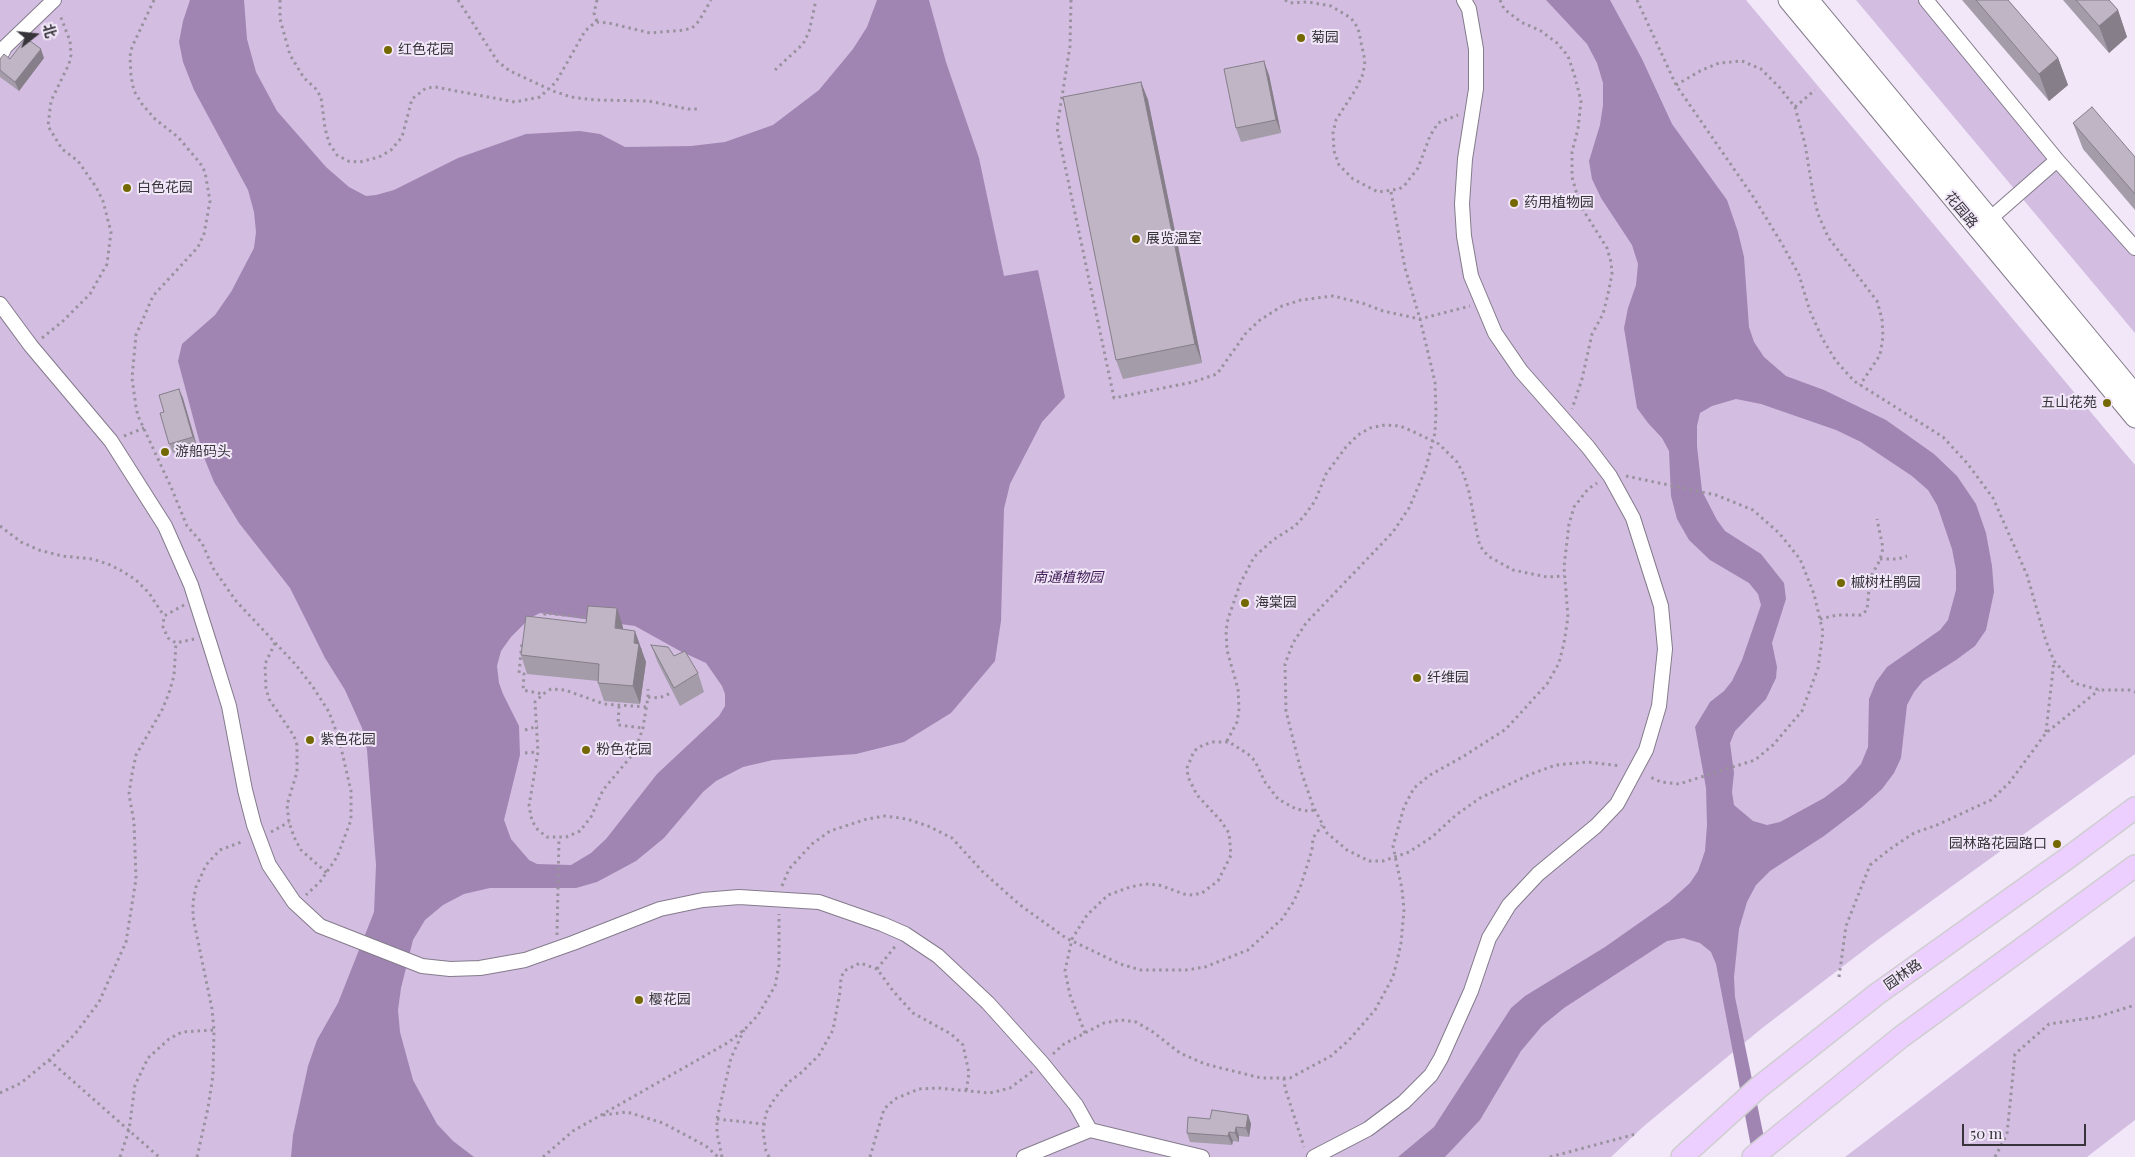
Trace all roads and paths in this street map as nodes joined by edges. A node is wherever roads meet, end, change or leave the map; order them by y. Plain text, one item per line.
1 (54, 0) edge
2 (154, 0) edge
3 (280, 0) edge
4 (458, 0) edge
5 (597, 0) edge
6 (711, 0) edge
7 (816, 0) edge
8 (1071, 0) edge
9 (1284, 0) edge
10 (1464, 0) edge
11 (1500, 0) edge
12 (1637, 0) edge
13 (1788, 0) edge
14 (1809, 0) edge
15 (1926, 0) edge
16 (597, 22) junction
17 (0, 57) edge
18 (775, 70) dead end
19 (1676, 85) junction
20 (549, 89) junction
21 (1814, 90) dead end
22 (1795, 107) junction
23 (698, 109) dead end
24 (1472, 112) junction
25 (2057, 160) junction
26 (1391, 192) junction
27 (1983, 224) junction
28 (2135, 248) edge
29 (1481, 303) junction
30 (0, 304) edge
31 (1420, 319) junction
32 (31, 346) junction
33 (1860, 385) junction
34 (2135, 394) edge
35 (2135, 418) edge
36 (1564, 419) junction
37 (144, 428) junction
38 (111, 441) junction
39 (1433, 441) junction
40 (1610, 476) junction
41 (1877, 519) dead end
42 (0, 526) edge
43 (1907, 556) dead end
44 (1880, 559) junction
45 (1564, 576) junction
46 (186, 604) dead end
47 (164, 616) junction
48 (202, 619) junction
49 (1820, 619) junction
50 (600, 620) edge
51 (543, 627) edge
52 (176, 642) junction
53 (530, 642) edge
54 (275, 643) junction
55 (2054, 661) junction
56 (648, 689) dead end
57 (2100, 690) junction
58 (2135, 692) edge
59 (671, 693) edge
60 (543, 694) junction
61 (648, 697) junction
62 (619, 706) junction
63 (646, 706) junction
64 (538, 726) junction
65 (643, 728) junction
66 (525, 730) dead end
67 (2046, 733) junction
68 (1227, 742) junction
69 (525, 752) dead end
70 (538, 752) junction
71 (1635, 772) junction
72 (2135, 808) edge
73 (1315, 810) junction
74 (289, 822) junction
75 (259, 838) junction
76 (558, 838) junction
77 (1395, 857) junction
78 (2135, 866) edge
79 (327, 873) junction
80 (294, 902) junction
81 (905, 934) junction
82 (557, 949) junction
83 (877, 969) junction
84 (1838, 977) dead end
85 (2135, 1005) edge
86 (746, 1028) dead end
87 (214, 1030) junction
88 (1085, 1033) junction
89 (50, 1060) junction
90 (1042, 1063) junction
91 (1284, 1078) junction
92 (966, 1092) junction
93 (0, 1093) edge
94 (600, 1116) dead end
95 (718, 1119) junction
96 (764, 1124) junction
97 (129, 1130) junction
98 (1090, 1130) junction
99 (1636, 1134) dead end
100 (1310, 1154) edge
101 (120, 1157) edge
102 (160, 1157) edge
103 (197, 1157) edge
104 (720, 1157) edge
105 (769, 1157) edge
106 (870, 1157) edge
107 (1024, 1157) edge
108 (1202, 1157) edge
109 (1550, 1157) edge
110 (1682, 1157) edge
111 (1753, 1157) edge
112 (1995, 1157) edge

1 - 17 street
1 - 32 path
2 - 37 path
3 - 20 path
4 - 20 path
5 - 16 path
6 - 16 path
7 - 18 path
8 - 31 path
9 - 26 path
10 - 24 street
11 - 36 path
12 - 19 path
13 - 27 main road, 花园路
14 - 27 main road, 花园路
15 - 25 street
16 - 20 path
19 - 22 path
19 - 33 path
20 - 23 path
21 - 22 path
22 - 33 path
24 - 26 path
24 - 29 street
25 - 27 street
25 - 28 street
26 - 31 path
27 - 34 main road, 花园路
27 - 35 main road, 花园路
29 - 31 path
29 - 36 street
30 - 32 street
31 - 39 path
32 - 38 street
33 - 55 path
36 - 40 street
37 - 38 path
37 - 54 path
38 - 48 street
39 - 45 path
39 - 68 path
39 - 73 path
40 - 45 path
40 - 49 path
40 - 71 street
41 - 44 path
42 - 47 path
43 - 44 path
44 - 49 path
45 - 77 path
46 - 47 path
47 - 52 path
48 - 52 path
48 - 75 street
49 - 71 path
50 - 51 path
52 - 89 path
53 - 60 path
54 - 74 path
54 - 79 path
55 - 57 path
55 - 67 path
56 - 61 path
57 - 58 path
57 - 67 path
59 - 61 path
60 - 62 path
60 - 64 path
61 - 63 path
62 - 63 path
62 - 65 path
63 - 65 path
64 - 66 path
64 - 70 path
65 - 76 path
67 - 84 path
68 - 73 path
68 - 88 path
69 - 70 path
70 - 76 path
71 - 77 path
71 - 100 street
72 - 110 main road, 园林路
73 - 77 path
74 - 75 path
74 - 79 path
75 - 80 street
75 - 87 path
76 - 82 path
77 - 91 path
78 - 111 main road
79 - 80 path
80 - 82 street
81 - 82 street
81 - 83 path
81 - 90 street
83 - 92 path
83 - 96 path
85 - 112 path
86 - 95 path
87 - 97 path
87 - 103 path
88 - 90 path
88 - 91 path
89 - 93 path
89 - 97 path
90 - 92 path
90 - 98 street
91 - 100 path
92 - 106 path
94 - 104 path
95 - 96 path
95 - 104 path
96 - 105 path
97 - 101 path
97 - 102 path
98 - 107 street
98 - 108 street
99 - 109 path

